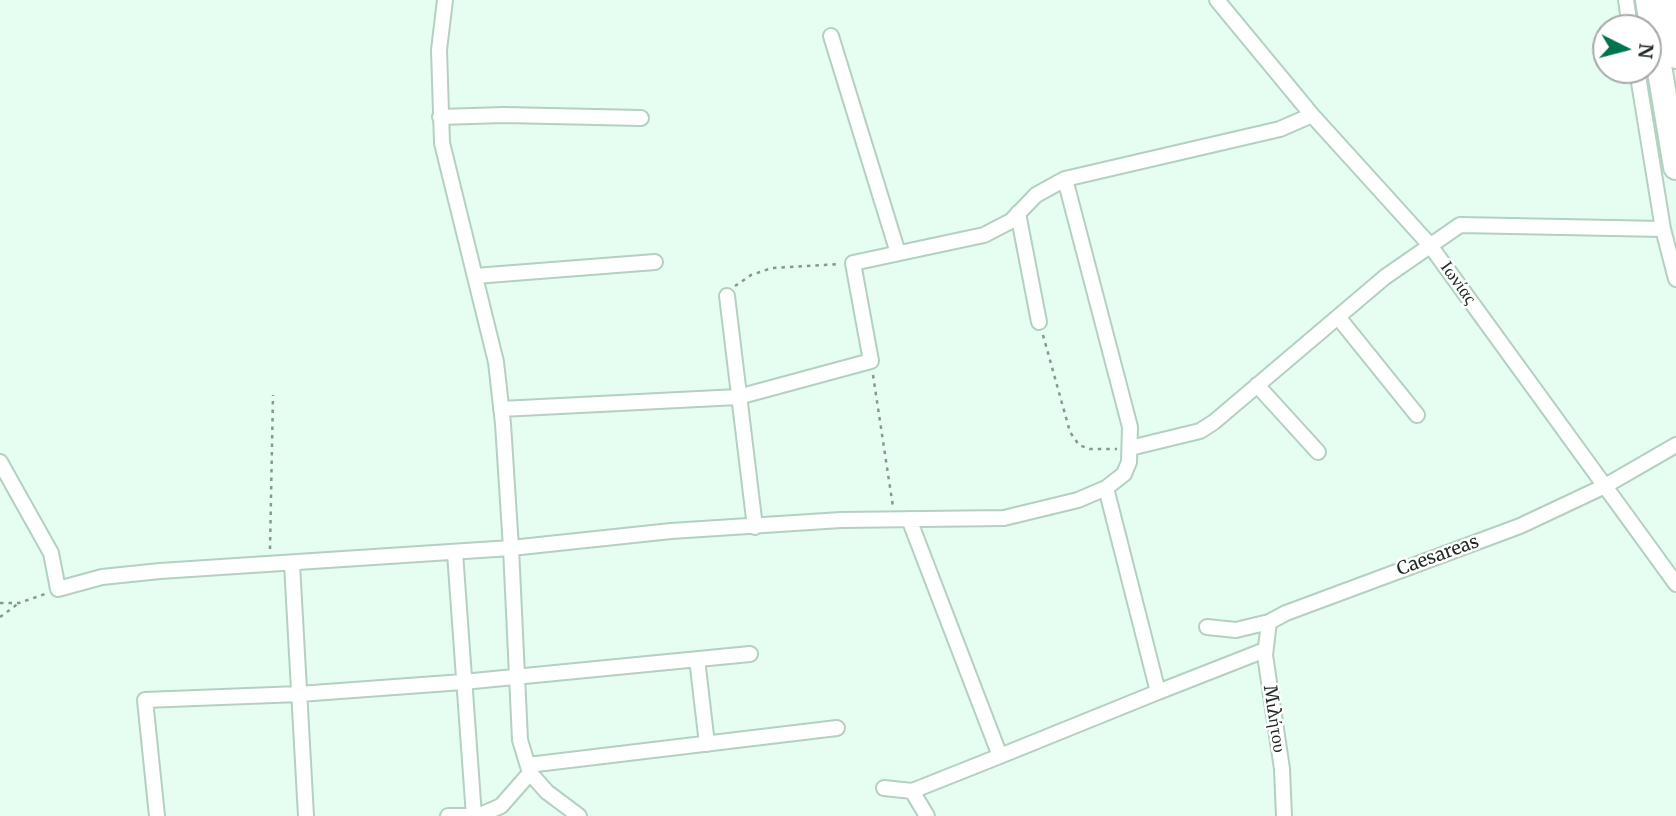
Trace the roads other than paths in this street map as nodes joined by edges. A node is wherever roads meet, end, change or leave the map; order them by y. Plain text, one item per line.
1 (445, 0) edge
2 (1217, 0) edge
3 (1648, 0) edge
4 (1668, 0) edge
5 (831, 36) dead end
6 (1676, 55) edge
7 (1642, 84) edge
8 (1312, 114) junction
9 (440, 117) junction
10 (641, 118) dead end
11 (1666, 154) edge
12 (1065, 179) junction
13 (1018, 213) junction
14 (1664, 229) junction
15 (1429, 244) junction
16 (898, 253) junction
17 (655, 262) dead end
18 (475, 276) junction
19 (1676, 279) edge
20 (727, 296) road end
21 (1338, 317) junction
22 (1039, 322) road end
23 (1257, 385) junction
24 (738, 397) junction
25 (501, 409) junction
26 (1417, 415) dead end
27 (1676, 445) edge
28 (1130, 448) junction
29 (1318, 452) dead end
30 (0, 462) edge
31 (1605, 486) junction
32 (1106, 488) junction
33 (902, 519) junction
34 (755, 527) junction
35 (511, 548) junction
36 (454, 552) junction
37 (292, 564) junction
38 (1676, 584) edge
39 (1269, 622) junction
40 (1207, 627) dead end
41 (1265, 650) junction
42 (750, 654) dead end
43 (697, 659) junction
44 (515, 676) junction
45 (463, 682) junction
46 (1158, 692) junction
47 (299, 694) junction
48 (837, 728) dead end
49 (707, 744) junction
50 (1000, 756) junction
51 (529, 769) junction
52 (884, 788) dead end
53 (912, 791) junction
54 (157, 816) edge
55 (306, 816) edge
56 (447, 816) edge
57 (466, 816) edge
58 (476, 816) edge
59 (579, 816) edge
60 (927, 816) edge
61 (1284, 816) edge

1 - 9 street
2 - 8 street, Ιωνίας
3 - 11 highway
4 - 6 highway
5 - 16 street
7 - 11 street
8 - 12 street
8 - 15 street, Ιωνίας
9 - 10 street
9 - 18 street
11 - 14 street
12 - 13 street
12 - 28 street
13 - 16 street
13 - 22 street
14 - 15 street
14 - 19 street
15 - 21 street
15 - 31 street, Ιωνίας
16 - 24 street
17 - 18 street
18 - 25 street
20 - 24 street
21 - 23 street
21 - 26 street
23 - 28 street
23 - 29 street
24 - 25 street
24 - 34 street
25 - 35 street
27 - 31 street, Caesareas
28 - 32 street
30 - 37 street
31 - 38 street, Ιωνίας
31 - 39 street, Caesareas
32 - 33 street
32 - 46 street
33 - 34 street
33 - 50 street
34 - 35 street
35 - 36 street
35 - 44 street
36 - 37 street
36 - 45 street
37 - 47 street
39 - 40 street, Caesareas
39 - 41 street, Μιλήτου
41 - 46 street
41 - 61 street, Μιλήτου
42 - 43 street
43 - 44 street
43 - 49 street
44 - 45 street
44 - 51 street
45 - 47 street
45 - 58 street
46 - 50 street
47 - 54 street
47 - 55 street
48 - 49 street
49 - 51 street
50 - 53 street
51 - 58 street
51 - 59 street
52 - 53 street
53 - 60 street
56 - 57 street

